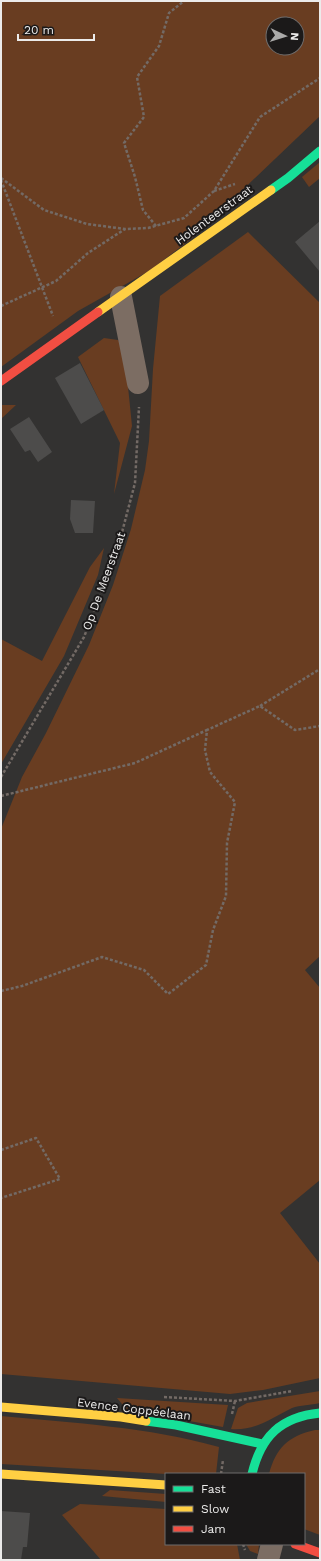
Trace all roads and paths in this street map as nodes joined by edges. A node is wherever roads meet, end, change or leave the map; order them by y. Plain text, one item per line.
1 (184, 1) edge
2 (320, 78) edge
3 (320, 151) edge
4 (1, 179) edge
5 (156, 226) junction
6 (125, 229) junction
7 (43, 287) junction
8 (121, 297) junction
9 (1, 306) edge
10 (63, 338) junction
11 (1, 382) edge
12 (138, 383) joint
13 (320, 669) edge
14 (260, 706) junction
15 (320, 726) edge
16 (207, 730) junction
17 (1, 777) edge
18 (1, 796) edge
19 (1, 991) edge
20 (1, 1150) edge
21 (1, 1198) edge
22 (297, 1391) dead end
23 (157, 1397) dead end
24 (1, 1407) edge
25 (320, 1413) edge
26 (262, 1444) junction
27 (252, 1473) edge
28 (1, 1474) edge
29 (165, 1485) edge
30 (272, 1545) edge
31 (298, 1545) edge
32 (320, 1553) edge
33 (268, 1560) edge

1 - 5 path
2 - 5 path
3 - 8 street, Holenteerstraat
4 - 6 path
4 - 7 path
5 - 6 path
6 - 7 path
7 - 9 path
7 - 10 path
8 - 10 street
8 - 12 street
10 - 11 street
12 - 17 path, Op De Meerstraat
13 - 14 path
14 - 15 path
14 - 16 path
16 - 18 path
16 - 19 path
20 - 21 path
22 - 23 path
24 - 26 street, Evence Coppéelaan
25 - 26 street
26 - 27 street
28 - 29 street
30 - 33 street
31 - 32 street

